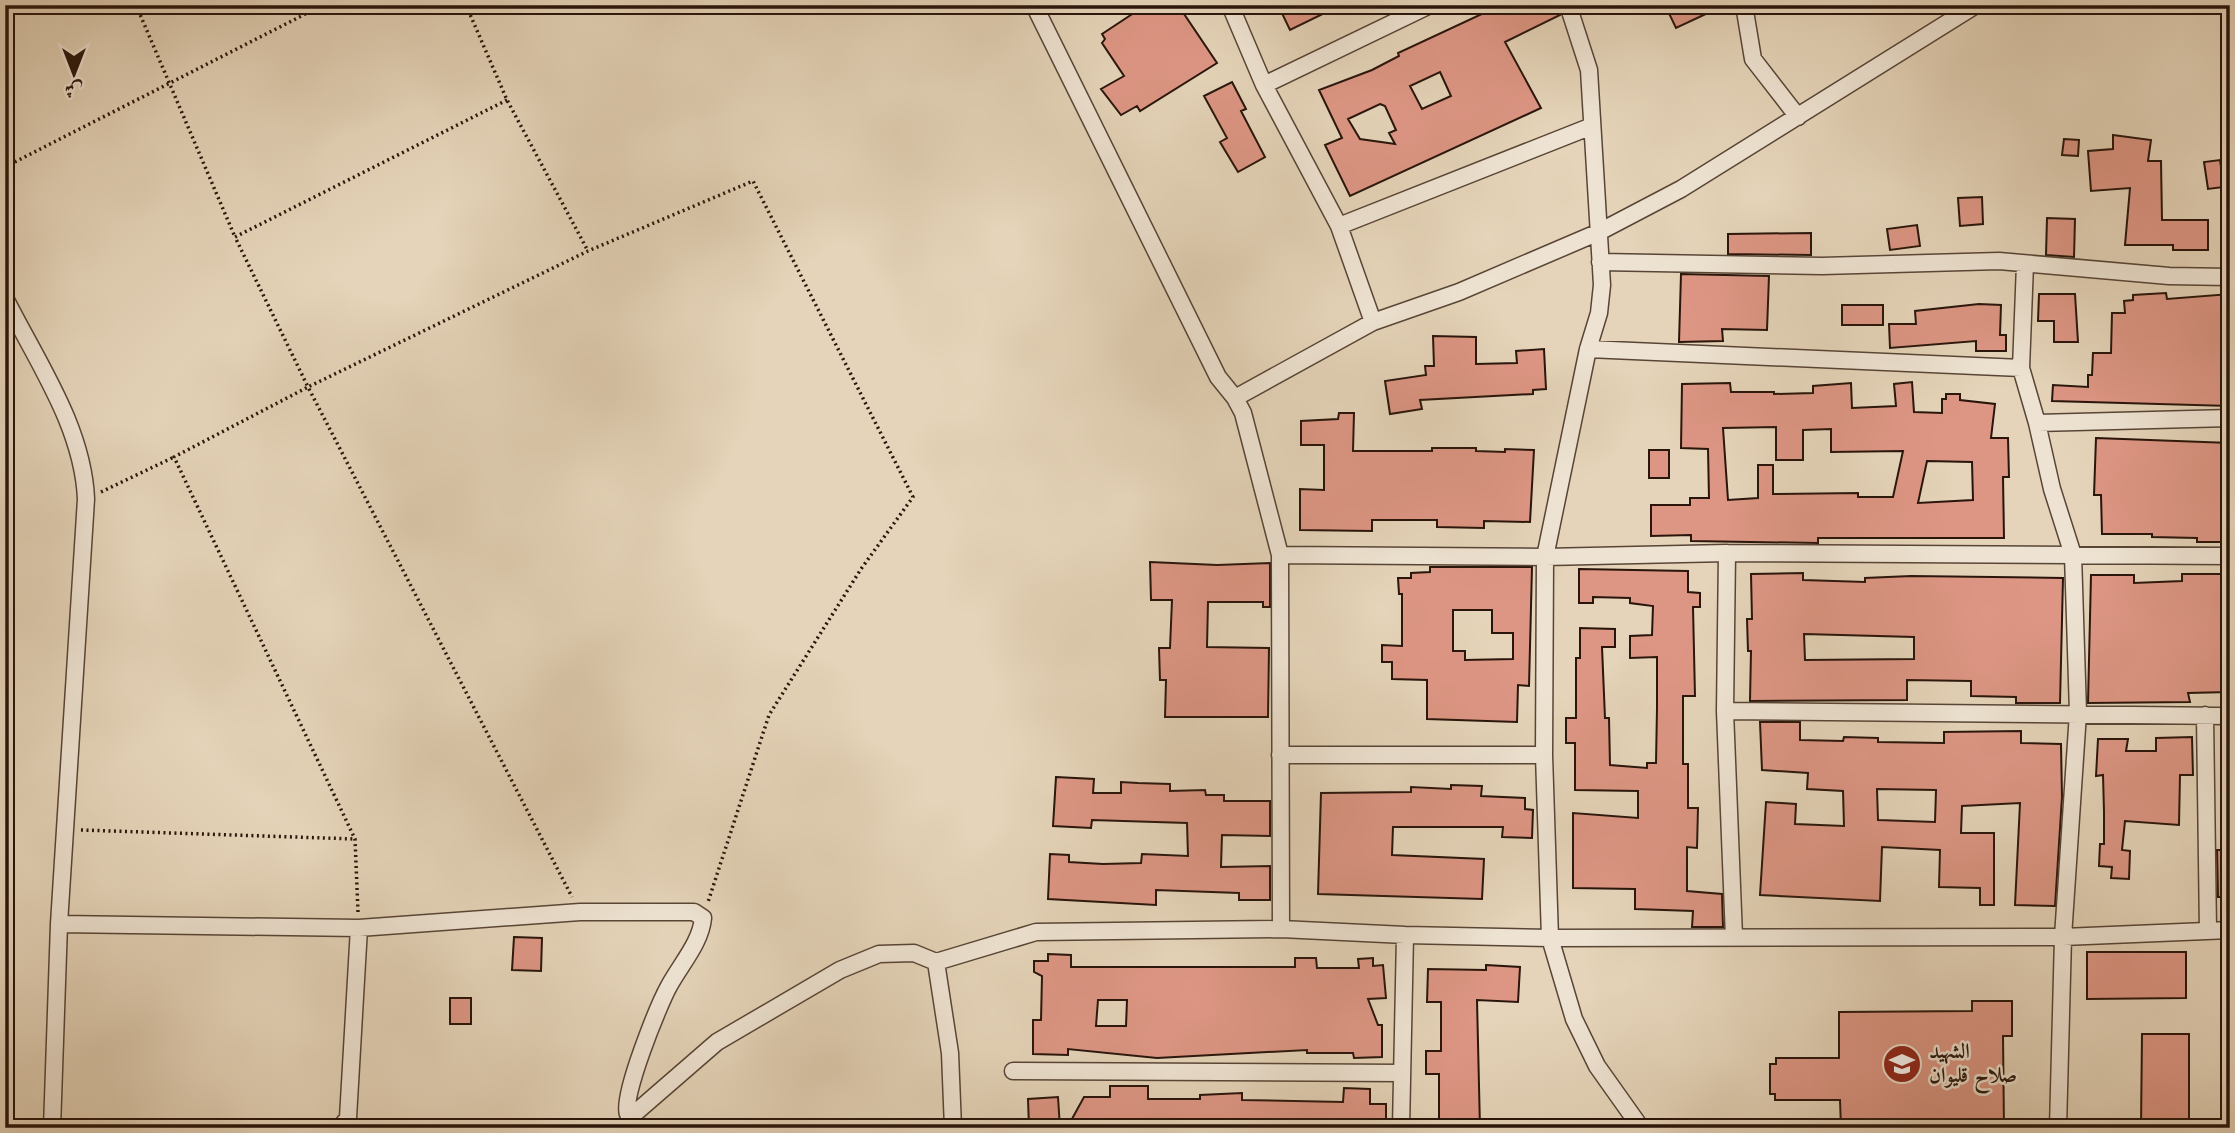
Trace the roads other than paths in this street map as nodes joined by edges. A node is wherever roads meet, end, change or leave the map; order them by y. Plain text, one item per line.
1 (1034, 5) edge
2 (1230, 5) edge
3 (1430, 5) edge
4 (1568, 5) edge
5 (1744, 5) edge
6 (1976, 5) edge
7 (1264, 85) junction
8 (1798, 117) junction
9 (1592, 127) junction
10 (1339, 226) junction
11 (1598, 232) junction
12 (1600, 262) junction
13 (2025, 264) junction
14 (2230, 277) edge
15 (5, 298) edge
16 (1373, 322) junction
17 (1588, 349) junction
18 (2021, 368) junction
19 (1235, 398) junction
20 (2230, 418) edge
21 (2037, 422) junction
22 (1727, 553) junction
23 (1280, 555) junction
24 (2073, 555) junction
25 (2230, 556) edge
26 (1545, 557) junction
27 (1725, 711) junction
28 (2078, 713) junction
29 (2204, 715) junction
30 (2230, 716) edge
31 (1280, 755) junction
32 (1544, 755) junction
33 (59, 924) junction
34 (359, 928) junction
35 (1281, 929) junction
36 (2230, 930) edge
37 (2208, 931) junction
38 (1405, 935) junction
39 (1734, 937) junction
40 (2063, 937) junction
41 (1550, 938) junction
42 (936, 962) junction
43 (1013, 1071) dead end
44 (1402, 1073) junction
45 (52, 1128) edge
46 (340, 1128) edge
47 (953, 1128) edge
48 (1401, 1128) edge
49 (1641, 1128) edge
50 (2057, 1128) edge

1 - 19 street
2 - 7 street
3 - 7 street
4 - 9 street
5 - 8 street
6 - 8 street
7 - 10 street
8 - 11 street
9 - 10 street
9 - 11 street
10 - 16 street
11 - 12 street
11 - 16 street
12 - 13 street
12 - 17 street
13 - 14 street
13 - 18 street
15 - 33 street
16 - 19 street
17 - 18 street
17 - 26 street
18 - 21 street
19 - 23 street
20 - 21 street
21 - 24 street
22 - 24 street
22 - 26 street
22 - 27 street
23 - 26 street
23 - 31 street
24 - 25 street
24 - 28 street
26 - 32 street
27 - 28 street
27 - 39 street
28 - 29 street
28 - 40 street
29 - 30 street
29 - 37 street
31 - 32 street
31 - 35 street
32 - 41 street
33 - 34 street
33 - 45 street
34 - 42 street
34 - 46 street
35 - 38 street
35 - 42 street
36 - 37 street
37 - 40 street
38 - 41 street
38 - 44 street
39 - 40 street
39 - 41 street
40 - 50 street
41 - 49 street
42 - 47 street
43 - 44 street
44 - 48 street

